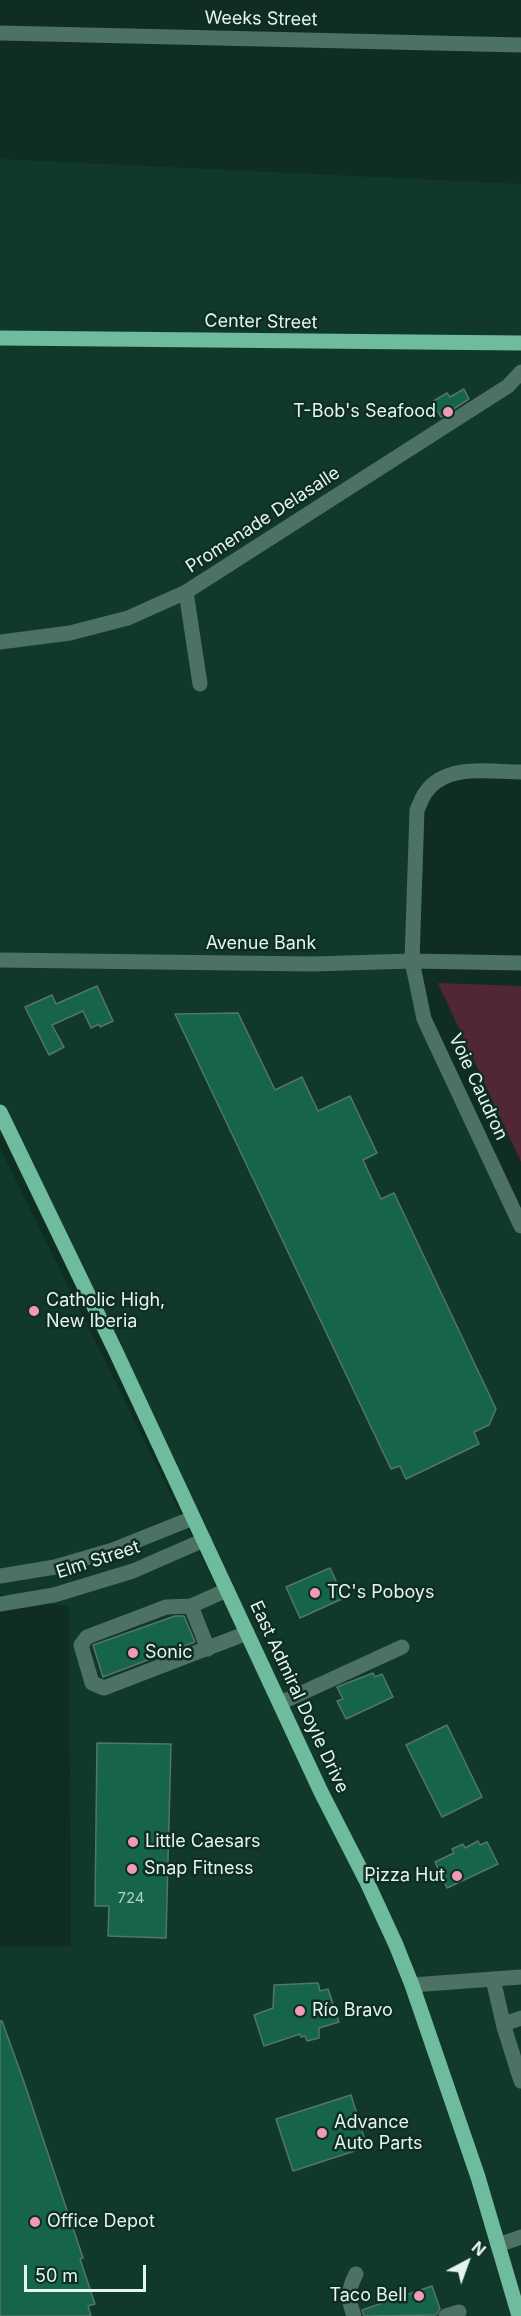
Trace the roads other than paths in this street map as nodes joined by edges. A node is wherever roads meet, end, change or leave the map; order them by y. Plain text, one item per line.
1 (0, 33) edge
2 (521, 45) edge
3 (0, 338) edge
4 (521, 343) edge
5 (521, 372) edge
6 (186, 592) junction
7 (0, 642) edge
8 (200, 684) dead end
9 (521, 772) edge
10 (0, 960) edge
11 (412, 961) junction
12 (521, 963) edge
13 (0, 1112) edge
14 (521, 1226) edge
15 (193, 1518) junction
16 (204, 1540) junction
17 (0, 1576) edge
18 (227, 1590) junction
19 (0, 1604) edge
20 (191, 1605) junction
21 (247, 1633) junction
22 (402, 1647) dead end
23 (208, 1649) junction
24 (280, 1704) junction
25 (521, 1977) edge
26 (493, 1979) junction
27 (412, 1984) junction
28 (521, 2018) edge
29 (504, 2024) junction
30 (521, 2081) edge
31 (521, 2237) edge
32 (498, 2245) junction
33 (356, 2274) dead end
34 (354, 2316) edge
35 (519, 2316) edge

1 - 2 street, Weeks Street
3 - 4 main road, Center Street
5 - 6 street, Promenade Delasalle
6 - 7 street, Promenade Delasalle
6 - 8 street
9 - 11 street, Voie Caudron
10 - 11 street, Avenue Bank
11 - 12 street, Avenue Bank
11 - 14 street, Voie Caudron
13 - 15 main road, East Admiral Doyle Drive
15 - 16 main road, East Admiral Doyle Drive
15 - 17 street, Elm Street
16 - 18 main road, East Admiral Doyle Drive
16 - 19 street, Elm Street
18 - 20 street
18 - 21 main road, East Admiral Doyle Drive
20 - 23 street
20 - 23 street
21 - 23 street
21 - 24 main road, East Admiral Doyle Drive
22 - 24 street
24 - 27 main road, East Admiral Doyle Drive
25 - 26 street
26 - 27 street
26 - 29 street
27 - 32 main road, East Admiral Doyle Drive
28 - 29 street
29 - 30 street
31 - 32 street
32 - 35 main road, East Admiral Doyle Drive
33 - 34 street

